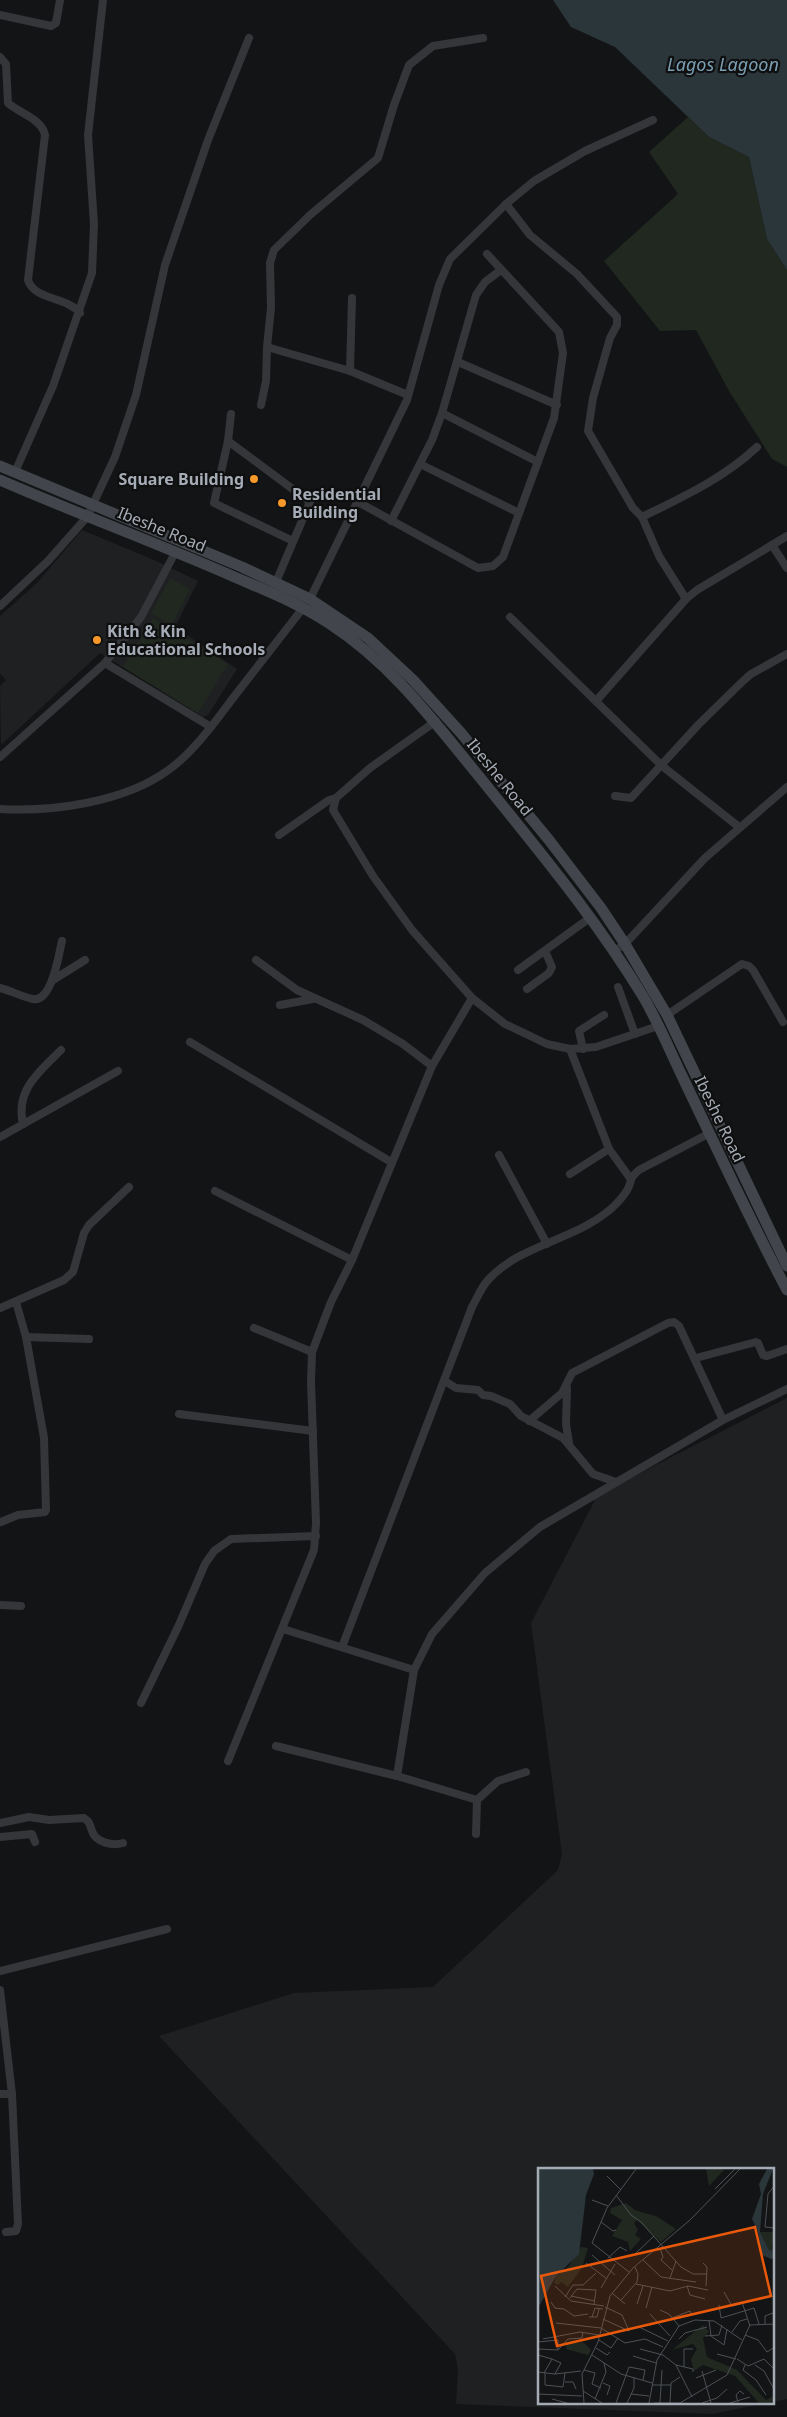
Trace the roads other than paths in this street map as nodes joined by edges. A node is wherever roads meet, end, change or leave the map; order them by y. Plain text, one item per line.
1 (60, 0) edge
2 (103, 0) edge
3 (0, 15) edge
4 (249, 38) dead end
5 (483, 38) dead end
6 (0, 57) edge
7 (653, 120) dead end
8 (506, 204) junction
9 (487, 254) dead end
10 (502, 270) junction
11 (352, 298) dead end
12 (80, 313) junction
13 (267, 347) junction
14 (458, 362) junction
15 (350, 371) junction
16 (408, 395) junction
17 (261, 404) dead end
18 (557, 406) junction
19 (442, 413) junction
20 (231, 414) dead end
21 (228, 442) junction
22 (757, 447) dead end
23 (538, 462) junction
24 (420, 464) junction
25 (0, 466) edge
26 (15, 472) junction
27 (0, 480) edge
28 (358, 502) junction
29 (92, 506) junction
30 (519, 513) junction
31 (87, 517) junction
32 (642, 517) junction
33 (391, 521) junction
34 (787, 536) edge
35 (293, 541) junction
36 (772, 545) junction
37 (176, 551) junction
38 (787, 568) edge
39 (276, 582) junction
40 (686, 599) junction
41 (307, 604) junction
42 (0, 606) edge
43 (510, 617) dead end
44 (787, 654) edge
45 (105, 663) junction
46 (597, 700) junction
47 (436, 721) junction
48 (211, 727) junction
49 (0, 757) edge
50 (661, 765) junction
51 (787, 787) edge
52 (615, 796) dead end
53 (336, 798) junction
54 (0, 808) edge
55 (738, 827) junction
56 (279, 835) dead end
57 (591, 916) junction
58 (62, 941) dead end
59 (625, 944) junction
60 (545, 951) junction
61 (614, 951) junction
62 (85, 960) dead end
63 (256, 960) dead end
64 (518, 970) dead end
65 (53, 980) junction
66 (618, 987) dead end
67 (0, 988) edge
68 (527, 989) dead end
69 (472, 998) junction
70 (315, 999) junction
71 (280, 1005) dead end
72 (604, 1015) dead end
73 (667, 1016) junction
74 (783, 1022) dead end
75 (658, 1026) junction
76 (636, 1034) junction
77 (190, 1042) dead end
78 (570, 1049) junction
79 (583, 1049) junction
80 (61, 1050) dead end
81 (432, 1066) junction
82 (118, 1070) dead end
83 (23, 1124) junction
84 (710, 1133) junction
85 (0, 1137) edge
86 (609, 1149) junction
87 (499, 1155) dead end
88 (391, 1162) junction
89 (570, 1174) dead end
90 (630, 1178) junction
91 (129, 1187) dead end
92 (215, 1191) dead end
93 (547, 1244) junction
94 (352, 1260) junction
95 (787, 1266) edge
96 (787, 1290) edge
97 (16, 1302) junction
98 (0, 1308) edge
99 (254, 1328) dead end
100 (26, 1337) junction
101 (89, 1339) dead end
102 (787, 1349) edge
103 (312, 1352) junction
104 (696, 1358) junction
105 (444, 1381) junction
106 (567, 1383) junction
107 (787, 1389) edge
108 (179, 1414) dead end
109 (529, 1420) junction
110 (723, 1420) junction
111 (314, 1431) junction
112 (569, 1445) junction
113 (616, 1482) junction
114 (1, 1522) edge
115 (316, 1536) junction
116 (0, 1605) edge
117 (21, 1606) dead end
118 (283, 1629) junction
119 (342, 1647) junction
120 (414, 1670) junction
121 (141, 1703) dead end
122 (276, 1746) dead end
123 (228, 1761) dead end
124 (526, 1772) dead end
125 (397, 1776) junction
126 (477, 1800) junction
127 (0, 1824) edge
128 (476, 1834) dead end
129 (0, 1837) edge
130 (35, 1842) dead end
131 (123, 1843) dead end
132 (167, 1929) dead end
133 (0, 1971) edge
134 (0, 1990) edge
135 (0, 2094) edge
136 (12, 2094) junction
137 (6, 2232) dead end

1 - 3 street
2 - 12 street
4 - 29 street
5 - 13 street
6 - 12 street
7 - 8 street
8 - 16 street
8 - 32 street
9 - 10 street
10 - 14 street
10 - 18 street
11 - 15 street
12 - 26 street
13 - 15 street
13 - 17 street
14 - 18 street
14 - 19 street
15 - 16 street
16 - 28 street
18 - 23 street
19 - 23 street
19 - 24 street
20 - 21 street
21 - 35 street
21 - 35 street
22 - 32 street
23 - 30 street
24 - 30 street
24 - 33 street
25 - 26 main road, Ibeshe Road
26 - 29 main road, Ibeshe Road
27 - 31 main road, Ibeshe Road
28 - 33 street
28 - 41 street
29 - 31 street
29 - 39 main road, Ibeshe Road
30 - 33 street
31 - 37 main road, Ibeshe Road
31 - 42 street
32 - 40 street
34 - 36 street
35 - 39 street
36 - 38 street
36 - 40 street
37 - 41 main road, Ibeshe Road
37 - 45 street
39 - 41 main road, Ibeshe Road
40 - 46 street
41 - 47 main road, Ibeshe Road
41 - 48 street
41 - 59 main road, Ibeshe Road
43 - 46 street
44 - 50 street
45 - 48 street
45 - 49 street
46 - 50 street
47 - 53 street
47 - 57 main road, Ibeshe Road
48 - 54 street
50 - 52 street
50 - 55 street
51 - 55 street
53 - 56 street
53 - 69 street
55 - 59 street
57 - 60 street
57 - 61 main road, Ibeshe Road
58 - 65 street
59 - 61 street
59 - 73 main road, Ibeshe Road
60 - 64 street
60 - 68 street
61 - 75 main road, Ibeshe Road
62 - 65 street
63 - 70 street
65 - 67 street
66 - 76 street
69 - 78 street
69 - 81 street
70 - 71 street
70 - 81 street
72 - 79 street
73 - 74 street
73 - 95 main road, Ibeshe Road
75 - 76 street
75 - 84 main road, Ibeshe Road
76 - 79 street
77 - 88 street
78 - 79 street
78 - 86 street
80 - 83 street
81 - 88 street
82 - 83 street
83 - 85 street
84 - 90 street
84 - 96 main road, Ibeshe Road
86 - 89 street
86 - 90 street
87 - 93 street
88 - 94 street
90 - 93 street
91 - 97 street
92 - 94 street
93 - 105 street
94 - 103 street
97 - 98 street
97 - 100 street
99 - 103 street
100 - 101 street
100 - 114 street
102 - 104 street
103 - 111 street
104 - 106 street
104 - 110 street
105 - 109 street
105 - 119 street
106 - 109 street
106 - 112 street
107 - 110 street
108 - 111 street
109 - 112 street
110 - 113 street
111 - 115 street
112 - 113 street
113 - 120 street
115 - 118 street
115 - 121 street
116 - 117 street
118 - 119 street
118 - 123 street
119 - 120 street
120 - 125 street
122 - 125 street
124 - 126 street
125 - 126 street
126 - 128 street
127 - 131 street
129 - 130 street
132 - 133 street
134 - 136 street
135 - 136 street
136 - 137 street

